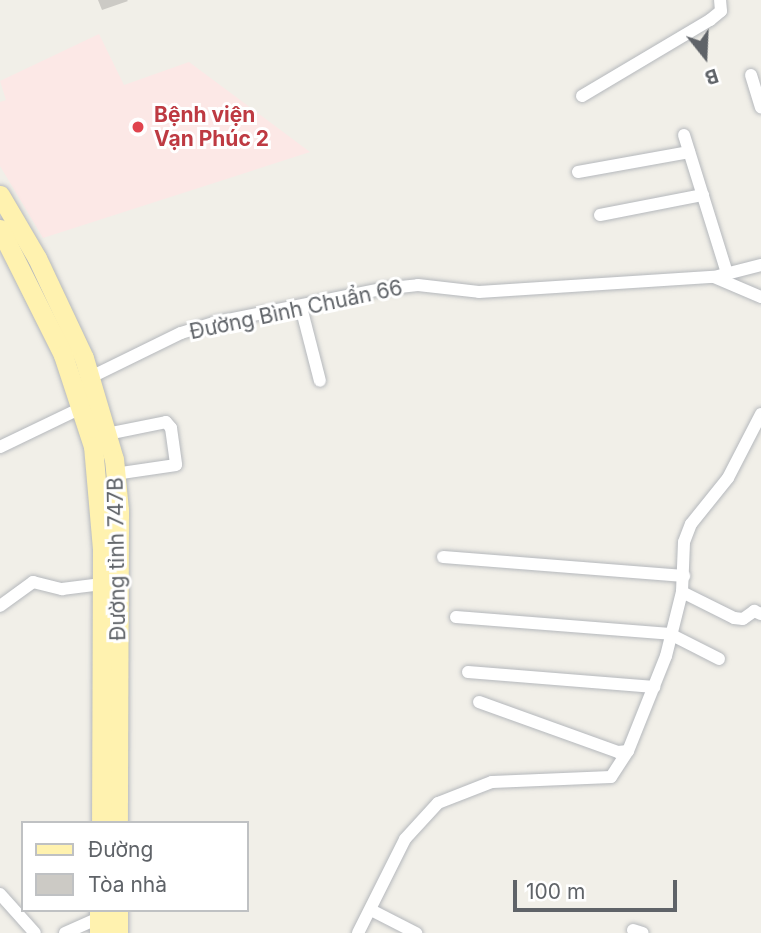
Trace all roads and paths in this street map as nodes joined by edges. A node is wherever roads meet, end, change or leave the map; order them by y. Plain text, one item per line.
1 (720, 0) edge
2 (751, 75) dead end
3 (582, 96) dead end
4 (761, 107) edge
5 (684, 135) dead end
6 (690, 152) junction
7 (578, 172) dead end
8 (703, 194) junction
9 (0, 195) edge
10 (600, 215) dead end
11 (0, 229) edge
12 (761, 265) edge
13 (727, 273) junction
14 (714, 277) junction
15 (761, 297) edge
16 (301, 307) junction
17 (91, 377) junction
18 (320, 381) dead end
19 (83, 407) junction
20 (761, 414) edge
21 (107, 434) junction
22 (0, 447) edge
23 (115, 474) junction
24 (443, 557) dead end
25 (684, 576) junction
26 (102, 584) junction
27 (682, 592) junction
28 (0, 606) edge
29 (761, 614) edge
30 (456, 617) dead end
31 (670, 634) junction
32 (719, 659) dead end
33 (468, 672) dead end
34 (654, 687) junction
35 (479, 702) dead end
36 (628, 751) junction
37 (110, 784) junction
38 (101, 821) edge
39 (118, 821) edge
40 (0, 894) edge
41 (371, 910) junction
42 (118, 912) edge
43 (99, 920) edge
44 (35, 933) edge
45 (65, 933) edge
46 (118, 933) edge
47 (358, 933) edge
48 (416, 933) edge

1 - 3 street
2 - 4 street
5 - 6 street
6 - 7 street
6 - 8 street
8 - 10 street
8 - 13 street
9 - 17 main road, Đường tỉnh 747B
11 - 19 main road, Đường tỉnh 747B
12 - 13 street, Đường Bình Chuẩn 66
13 - 14 street, Đường Bình Chuẩn 66
14 - 15 street
14 - 16 street, Đường Bình Chuẩn 66
16 - 17 street, Đường Bình Chuẩn 66
16 - 18 street
17 - 21 main road, Đường tỉnh 747B
19 - 22 street
19 - 26 main road, Đường tỉnh 747B
20 - 25 street
21 - 23 main road, Đường tỉnh 747B
21 - 23 street
23 - 37 main road, Đường tỉnh 747B
24 - 25 street
25 - 27 street
26 - 28 street
26 - 37 main road, Đường tỉnh 747B
27 - 29 street
27 - 31 street
30 - 31 street
31 - 32 street
31 - 34 street
33 - 34 street
34 - 36 street
35 - 36 street
36 - 41 street
37 - 38 main road, Đường tỉnh 747B
37 - 39 main road, Đường tỉnh 747B
40 - 44 street
41 - 47 street
41 - 48 street
42 - 46 main road
43 - 45 street

